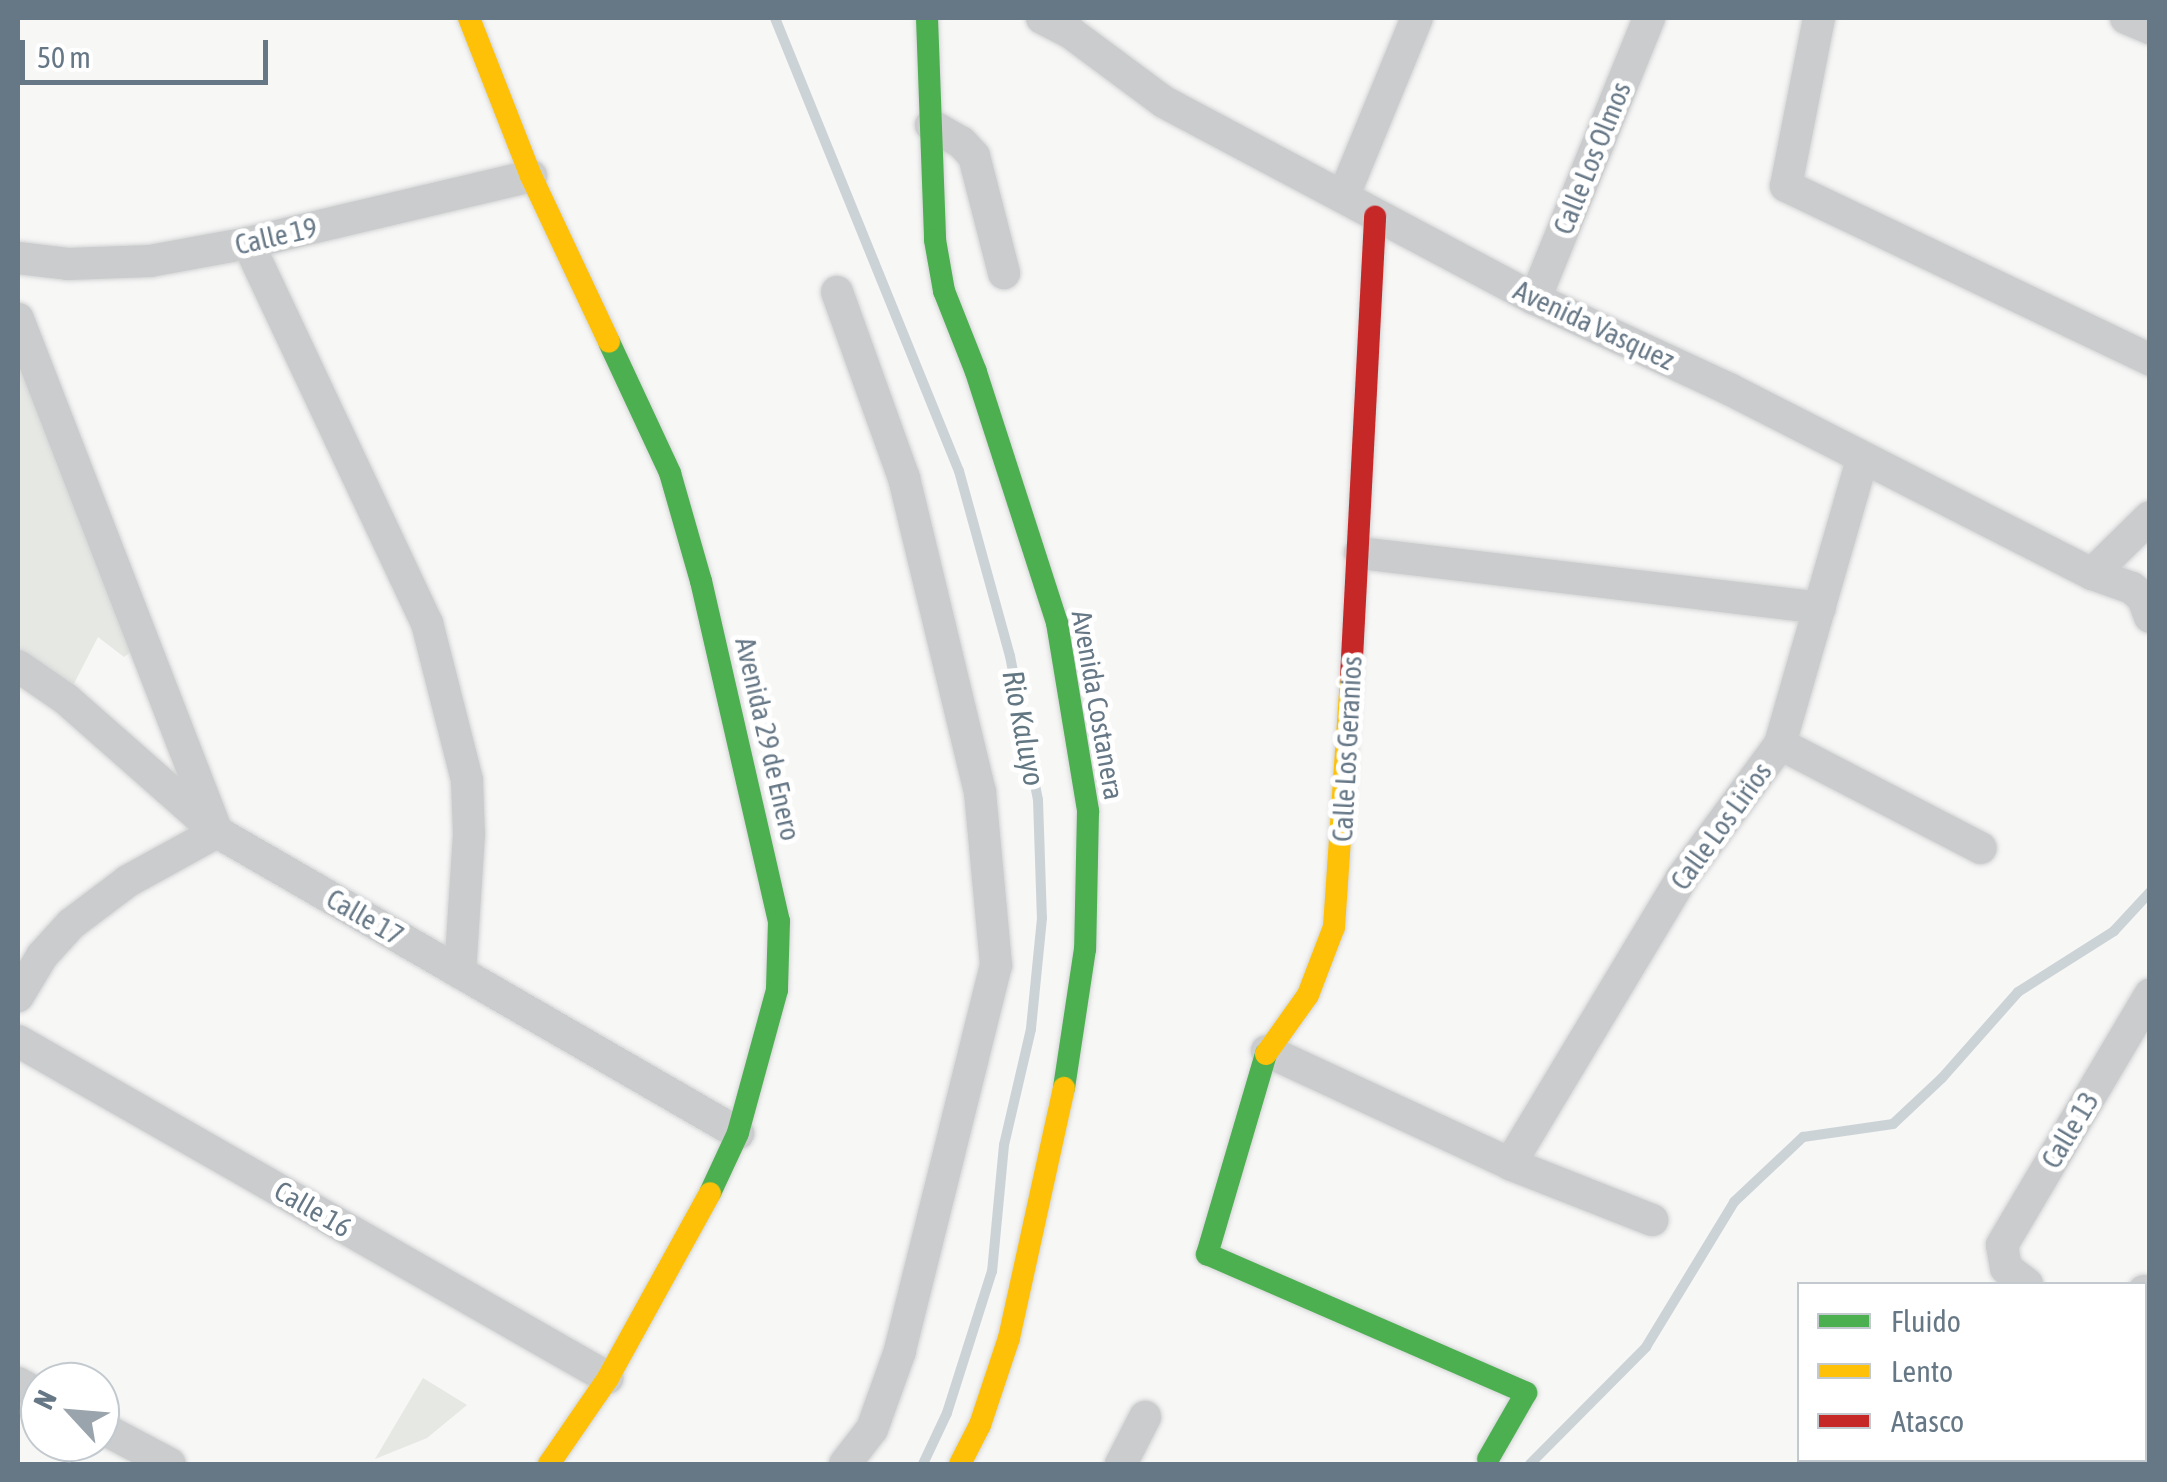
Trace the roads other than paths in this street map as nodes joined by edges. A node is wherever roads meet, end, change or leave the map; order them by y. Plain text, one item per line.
1 (469, 18) edge
2 (927, 18) edge
3 (1042, 18) edge
4 (1416, 18) edge
5 (1649, 18) edge
6 (1819, 18) edge
7 (2126, 18) edge
8 (2150, 28) edge
9 (931, 125) junction
10 (531, 176) junction
11 (1344, 195) junction
12 (1375, 217) junction
13 (248, 243) junction
14 (18, 258) edge
15 (1004, 272) dead end
16 (837, 292) dead end
17 (1535, 298) junction
18 (18, 319) edge
19 (2150, 360) edge
20 (1862, 459) junction
21 (2150, 517) edge
22 (1360, 553) junction
23 (2092, 574) junction
24 (1820, 608) junction
25 (2150, 617) edge
26 (18, 666) edge
27 (1780, 744) junction
28 (217, 832) junction
29 (1982, 848) dead end
30 (460, 972) junction
31 (2150, 995) edge
32 (18, 996) edge
33 (18, 1042) edge
34 (1267, 1052) junction
35 (738, 1133) junction
36 (1510, 1164) junction
37 (1652, 1220) dead end
38 (2017, 1276) edge
39 (608, 1378) junction
40 (1146, 1417) dead end
41 (120, 1438) edge
42 (1488, 1459) dead end
43 (170, 1464) edge
44 (548, 1464) edge
45 (845, 1464) edge
46 (960, 1464) edge
47 (1121, 1464) edge

1 - 10 street, Avenida 29 de Enero
2 - 9 street, Avenida Costanera
3 - 11 street, Avenida Vasquez
4 - 11 street
5 - 17 street, Calle Los Olmos
6 - 19 street
7 - 8 street
9 - 15 street
9 - 46 street, Avenida Costanera
10 - 13 street, Calle 19
10 - 35 street, Avenida 29 de Enero
11 - 12 street, Avenida Vasquez
12 - 17 street, Avenida Vasquez
12 - 22 street, Calle Los Geranios
13 - 14 street, Calle 19
13 - 30 street
16 - 45 street
17 - 20 street, Avenida Vasquez
18 - 28 street
20 - 23 street, Avenida Vasquez
20 - 24 street, Calle Los Lirios
21 - 23 street
22 - 24 street
22 - 34 street, Calle Los Geranios
23 - 25 street, Avenida Vasquez
24 - 27 street, Calle Los Lirios
26 - 28 street, Calle 17
27 - 29 street
27 - 36 street, Calle Los Lirios
28 - 30 street, Calle 17
28 - 32 street
30 - 35 street, Calle 17
31 - 38 street, Calle 13
33 - 39 street, Calle 16
34 - 36 street
34 - 42 street, Calle Los Geranios
35 - 39 street, Avenida 29 de Enero
36 - 37 street
39 - 44 street, Avenida 29 de Enero
40 - 47 street
41 - 43 street

